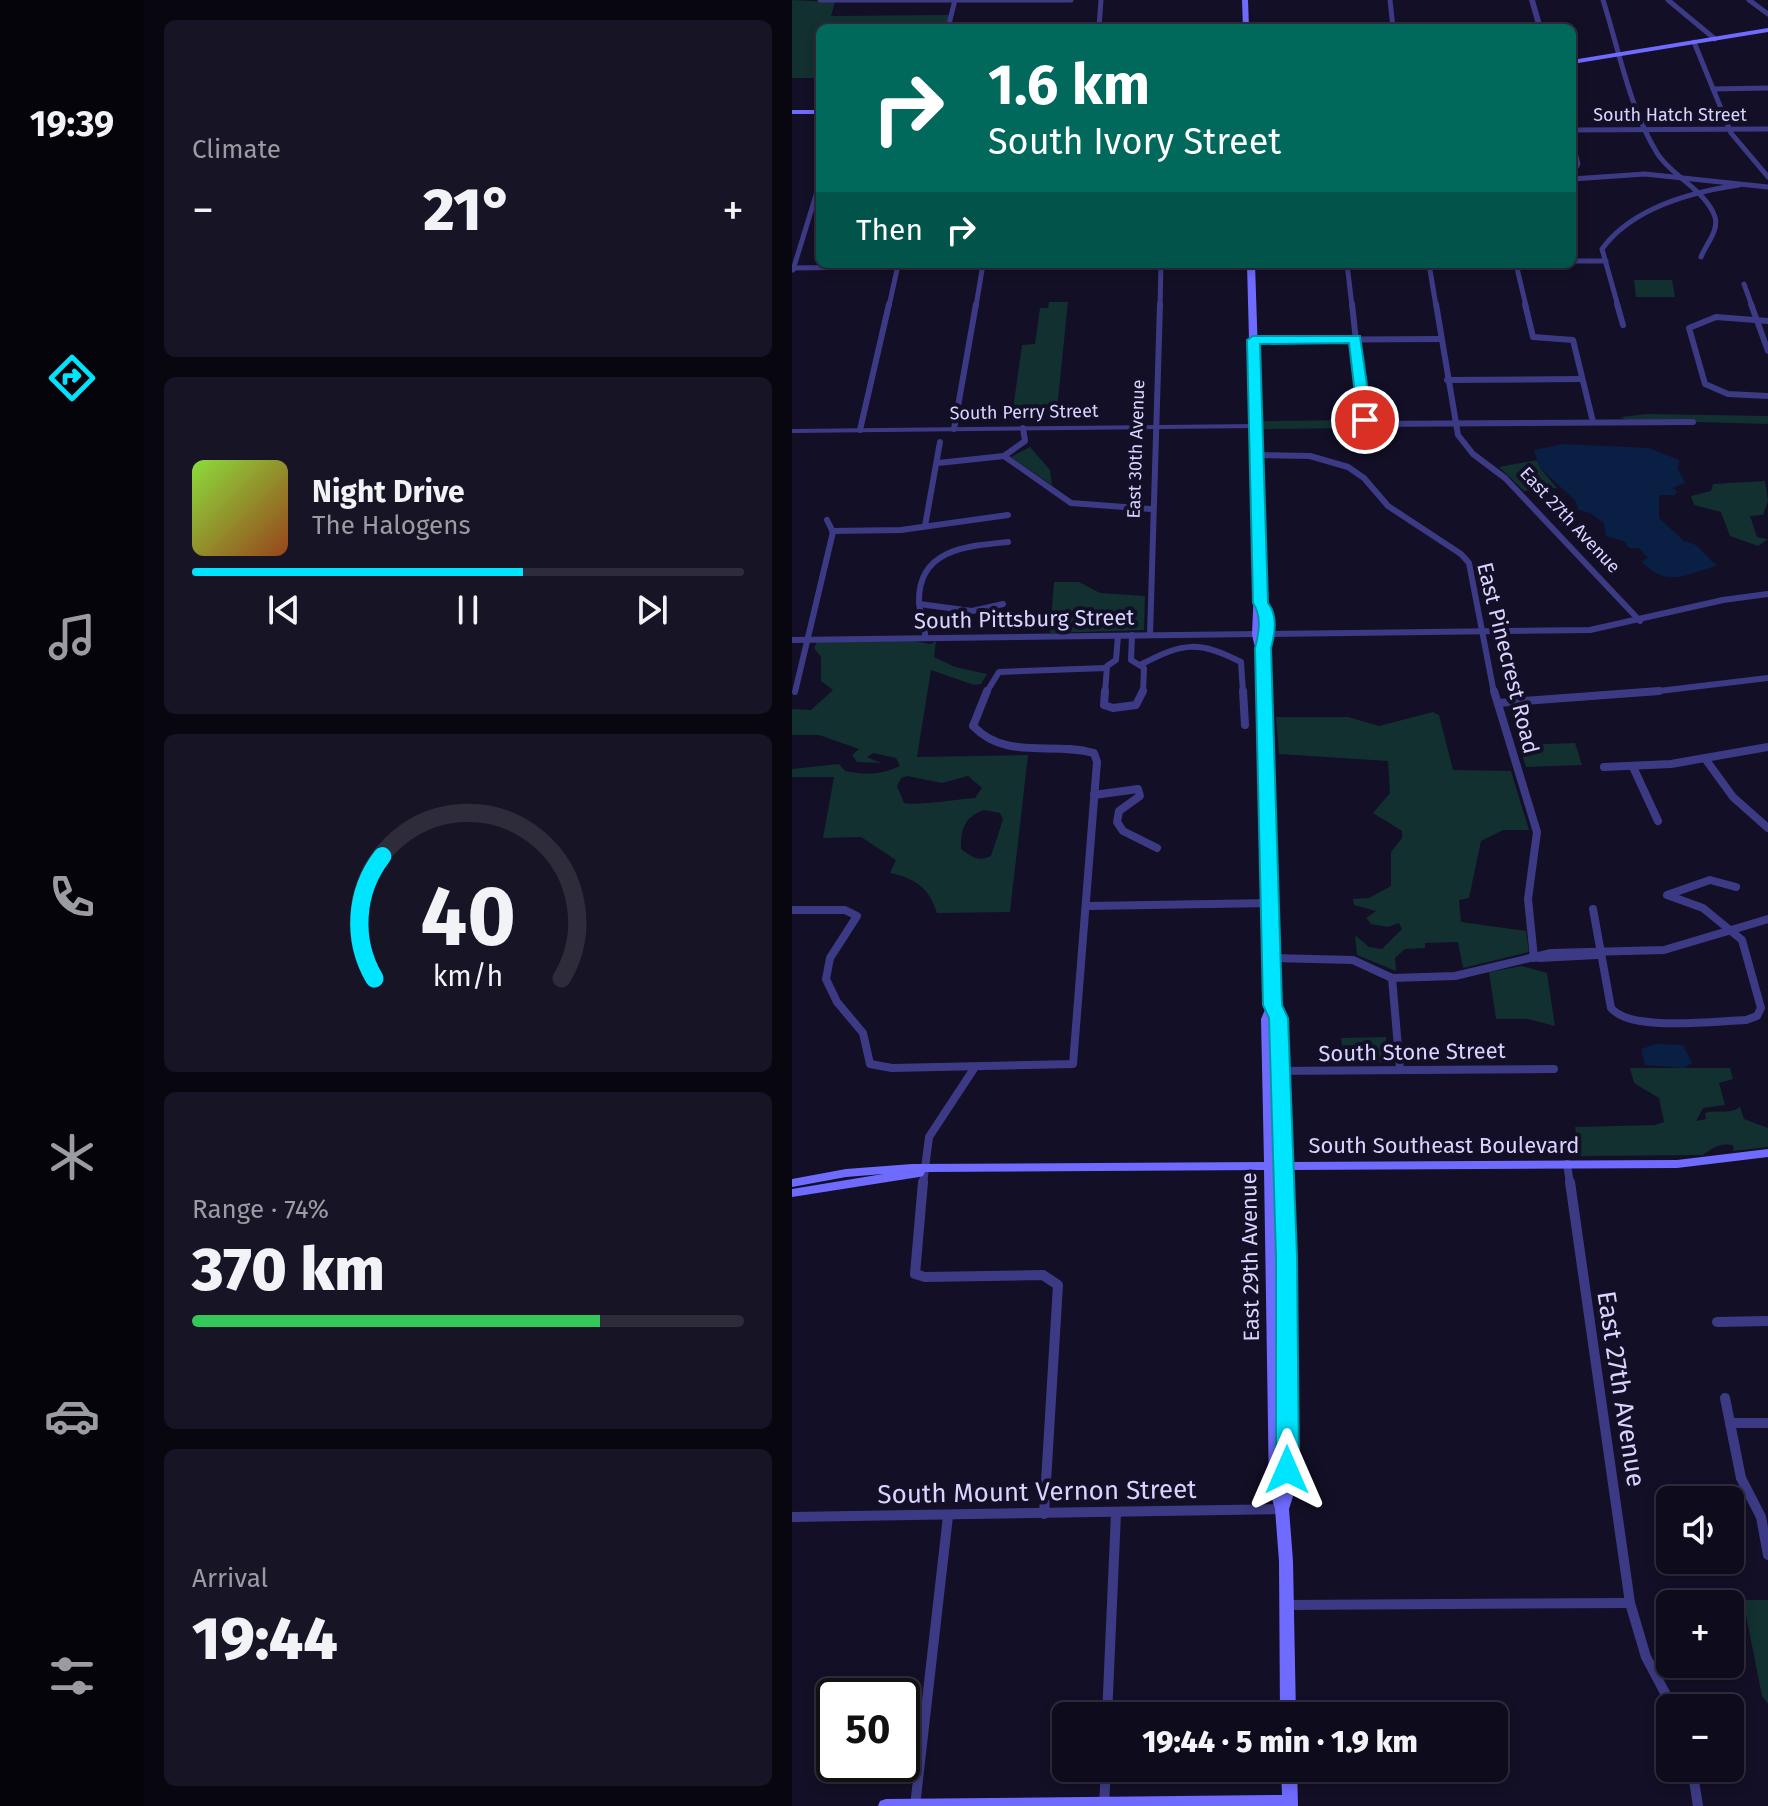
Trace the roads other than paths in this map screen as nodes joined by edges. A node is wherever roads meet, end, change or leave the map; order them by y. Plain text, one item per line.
1 (820, 0) edge
2 (954, 0) edge
3 (1071, 0) edge
4 (1101, 0) edge
5 (1245, 0) edge
6 (1390, 0) edge
7 (1532, 0) edge
8 (1603, 0) edge
9 (1668, 0) edge
10 (1749, 0) edge
11 (840, 1) edge
12 (1768, 14) edge
13 (949, 24) edge
14 (1099, 24) edge
15 (1246, 24) edge
16 (1393, 24) edge
17 (1539, 24) edge
18 (1768, 30) edge
19 (1715, 39) junction
20 (1694, 42) junction
21 (1620, 54) junction
22 (1576, 61) edge
23 (1768, 88) edge
24 (1713, 89) junction
25 (792, 112) edge
26 (816, 112) edge
27 (1647, 129) junction
28 (1729, 129) junction
29 (1768, 129) edge
30 (1576, 130) edge
31 (1576, 157) edge
32 (1578, 164) junction
33 (1576, 167) edge
34 (1605, 173) junction
35 (1673, 176) junction
36 (1768, 177) edge
37 (1576, 178) edge
38 (1739, 185) junction
39 (1768, 187) edge
40 (816, 195) edge
41 (1699, 196) junction
42 (1701, 257) dead end
43 (1576, 261) edge
44 (1606, 261) junction
45 (846, 268) edge
46 (898, 268) edge
47 (982, 268) edge
48 (1161, 268) edge
49 (1251, 268) edge
50 (1347, 268) edge
51 (1430, 268) edge
52 (1517, 268) edge
53 (793, 270) edge
54 (1744, 284) dead end
55 (1757, 319) junction
56 (1768, 321) edge
57 (1623, 325) dead end
58 (1355, 339) junction
59 (1441, 339) junction
60 (1253, 340) junction
61 (1768, 351) edge
62 (1582, 379) junction
63 (1447, 380) junction
64 (1768, 396) edge
65 (1593, 422) junction
66 (1693, 422) dead end
67 (1454, 424) junction
68 (1256, 426) junction
69 (1155, 427) junction
70 (954, 429) junction
71 (1023, 429) junction
72 (860, 430) junction
73 (792, 431) edge
74 (940, 442) dead end
75 (1257, 455) junction
76 (1004, 456) junction
77 (938, 463) junction
78 (1151, 509) junction
79 (1008, 515) dead end
80 (827, 520) dead end
81 (925, 526) junction
82 (835, 531) junction
83 (1008, 542) dead end
84 (1768, 594) edge
85 (919, 604) junction
86 (1003, 604) dead end
87 (1640, 621) junction
88 (1482, 633) junction
89 (1262, 634) junction
90 (1132, 635) junction
91 (1150, 635) junction
92 (1118, 636) junction
93 (925, 638) junction
94 (792, 640) edge
95 (808, 640) junction
96 (1116, 660) junction
97 (1131, 660) junction
98 (1142, 664) junction
99 (1106, 668) junction
100 (1768, 678) edge
101 (795, 692) dead end
102 (1498, 703) junction
103 (1245, 725) dead end
104 (1768, 747) edge
105 (1706, 760) junction
106 (1604, 767) dead end
107 (1633, 767) junction
108 (1094, 795) junction
109 (1658, 821) dead end
110 (1768, 828) edge
111 (1157, 848) dead end
112 (1736, 887) dead end
113 (1271, 903) junction
114 (1087, 906) junction
115 (1593, 909) dead end
116 (792, 910) edge
117 (1768, 919) edge
118 (1733, 932) junction
119 (1601, 954) junction
120 (1272, 958) junction
121 (1534, 958) junction
122 (1392, 978) junction
123 (975, 1067) junction
124 (1554, 1069) dead end
125 (1400, 1070) junction
126 (1275, 1071) junction
127 (1768, 1153) edge
128 (1567, 1164) junction
129 (1277, 1165) junction
130 (927, 1170) junction
131 (792, 1183) edge
132 (792, 1193) edge
133 (1768, 1321) edge
134 (1717, 1322) dead end
135 (1725, 1398) dead end
136 (1730, 1423) junction
137 (1768, 1423) edge
138 (1282, 1509) junction
139 (1116, 1513) junction
140 (1044, 1514) junction
141 (948, 1516) junction
142 (792, 1517) edge
143 (1764, 1517) edge
144 (1768, 1555) edge
145 (1630, 1603) junction
146 (1286, 1605) junction
147 (1666, 1694) edge
148 (1108, 1702) edge
149 (1288, 1702) edge
150 (1105, 1782) edge
151 (1289, 1782) edge
152 (1694, 1782) edge
153 (1290, 1804) edge
154 (1066, 1805) edge
155 (1104, 1805) edge
156 (886, 1806) edge
157 (915, 1806) edge
158 (1698, 1806) edge

1 - 11 street
2 - 3 street
2 - 11 street
2 - 13 street
4 - 14 street
5 - 15 main road
6 - 16 street
7 - 17 street
8 - 21 street
9 - 19 street
10 - 12 street
18 - 19 main road
19 - 20 main road
20 - 21 main road
20 - 24 street
21 - 22 main road
21 - 27 street
23 - 24 street
24 - 28 street
25 - 26 main road
27 - 28 street, South Hatch Street
27 - 30 street, South Hatch Street
27 - 35 street
28 - 29 street, South Hatch Street
28 - 36 street
31 - 32 street
32 - 33 street
32 - 34 street
34 - 35 street
34 - 37 street
35 - 38 street
35 - 41 street
38 - 39 street
38 - 41 street
40 - 53 street
41 - 42 street
41 - 44 street
43 - 44 street
44 - 57 street
45 - 53 street
46 - 72 street
47 - 70 street
48 - 69 street, East 30th Avenue
49 - 60 main road, East 29th Avenue
50 - 58 street
51 - 59 street, East 27th Avenue
52 - 62 street
54 - 55 street
55 - 56 street
55 - 61 street
55 - 64 street
58 - 59 street
58 - 60 street
58 - 67 street
59 - 63 street, East 27th Avenue
60 - 68 main road, East 29th Avenue
62 - 63 street
62 - 65 street
63 - 67 street, East 27th Avenue
65 - 66 street
65 - 67 street
67 - 87 street, East 27th Avenue
68 - 69 street, South Perry Street
68 - 75 main road, East 29th Avenue
69 - 71 street, South Perry Street
69 - 78 street, East 30th Avenue
70 - 71 street, South Perry Street
70 - 72 street, South Perry Street
71 - 76 street
72 - 73 street, South Perry Street
74 - 77 street
75 - 88 street, East Pinecrest Road
75 - 89 main road, East 29th Avenue
76 - 77 street
76 - 78 street
77 - 81 street
78 - 91 street, East 30th Avenue
79 - 81 street
80 - 82 street
81 - 82 street
82 - 95 street
83 - 85 street
84 - 87 street, South Pittsburg Street
85 - 86 street
85 - 93 street
87 - 88 street, South Pittsburg Street
88 - 89 street, South Pittsburg Street
88 - 102 street, East Pinecrest Road
89 - 91 street, South Pittsburg Street
89 - 113 main road, East 29th Avenue
90 - 91 street, South Pittsburg Street
90 - 92 street, South Pittsburg Street
90 - 97 street
92 - 93 street, South Pittsburg Street
92 - 96 street
93 - 95 street, South Pittsburg Street
94 - 95 street, South Pittsburg Street
95 - 101 street
96 - 97 street
96 - 99 street
97 - 98 street
98 - 99 street
98 - 103 street
99 - 108 street
100 - 102 street
102 - 121 street, East Pinecrest Road
104 - 105 street
105 - 107 street
105 - 110 street
106 - 107 street
107 - 109 street
108 - 111 street
108 - 114 street
112 - 118 street
113 - 114 street
113 - 120 main road, East 29th Avenue
114 - 123 street
115 - 119 street
116 - 123 street
117 - 118 street
118 - 119 street
118 - 119 street
119 - 121 street
120 - 122 street
120 - 126 main road, East 29th Avenue
121 - 122 street
122 - 125 street
123 - 130 street
124 - 125 street, South Stone Street
125 - 126 street, South Stone Street
126 - 129 main road, East 29th Avenue
127 - 128 main road, South Southeast Boulevard
128 - 129 main road, South Southeast Boulevard
128 - 145 street, East 27th Avenue
129 - 130 main road, South Southeast Boulevard
129 - 138 main road, East 29th Avenue
130 - 131 main road, South Southeast Boulevard
130 - 132 main road, South Southeast Boulevard
130 - 140 street
133 - 134 street
135 - 136 street
136 - 137 street
136 - 143 street
138 - 139 street, South Mount Vernon Street
138 - 146 main road, East 29th Avenue
139 - 140 street, South Mount Vernon Street
139 - 148 street
140 - 141 street, South Mount Vernon Street
141 - 142 street, South Mount Vernon Street
141 - 157 street
143 - 144 street
145 - 146 street
145 - 147 street, East 27th Avenue
146 - 149 main road, East 29th Avenue
150 - 155 street
151 - 153 main road
152 - 158 street
153 - 155 main road
154 - 155 main road
154 - 157 main road
156 - 157 main road

